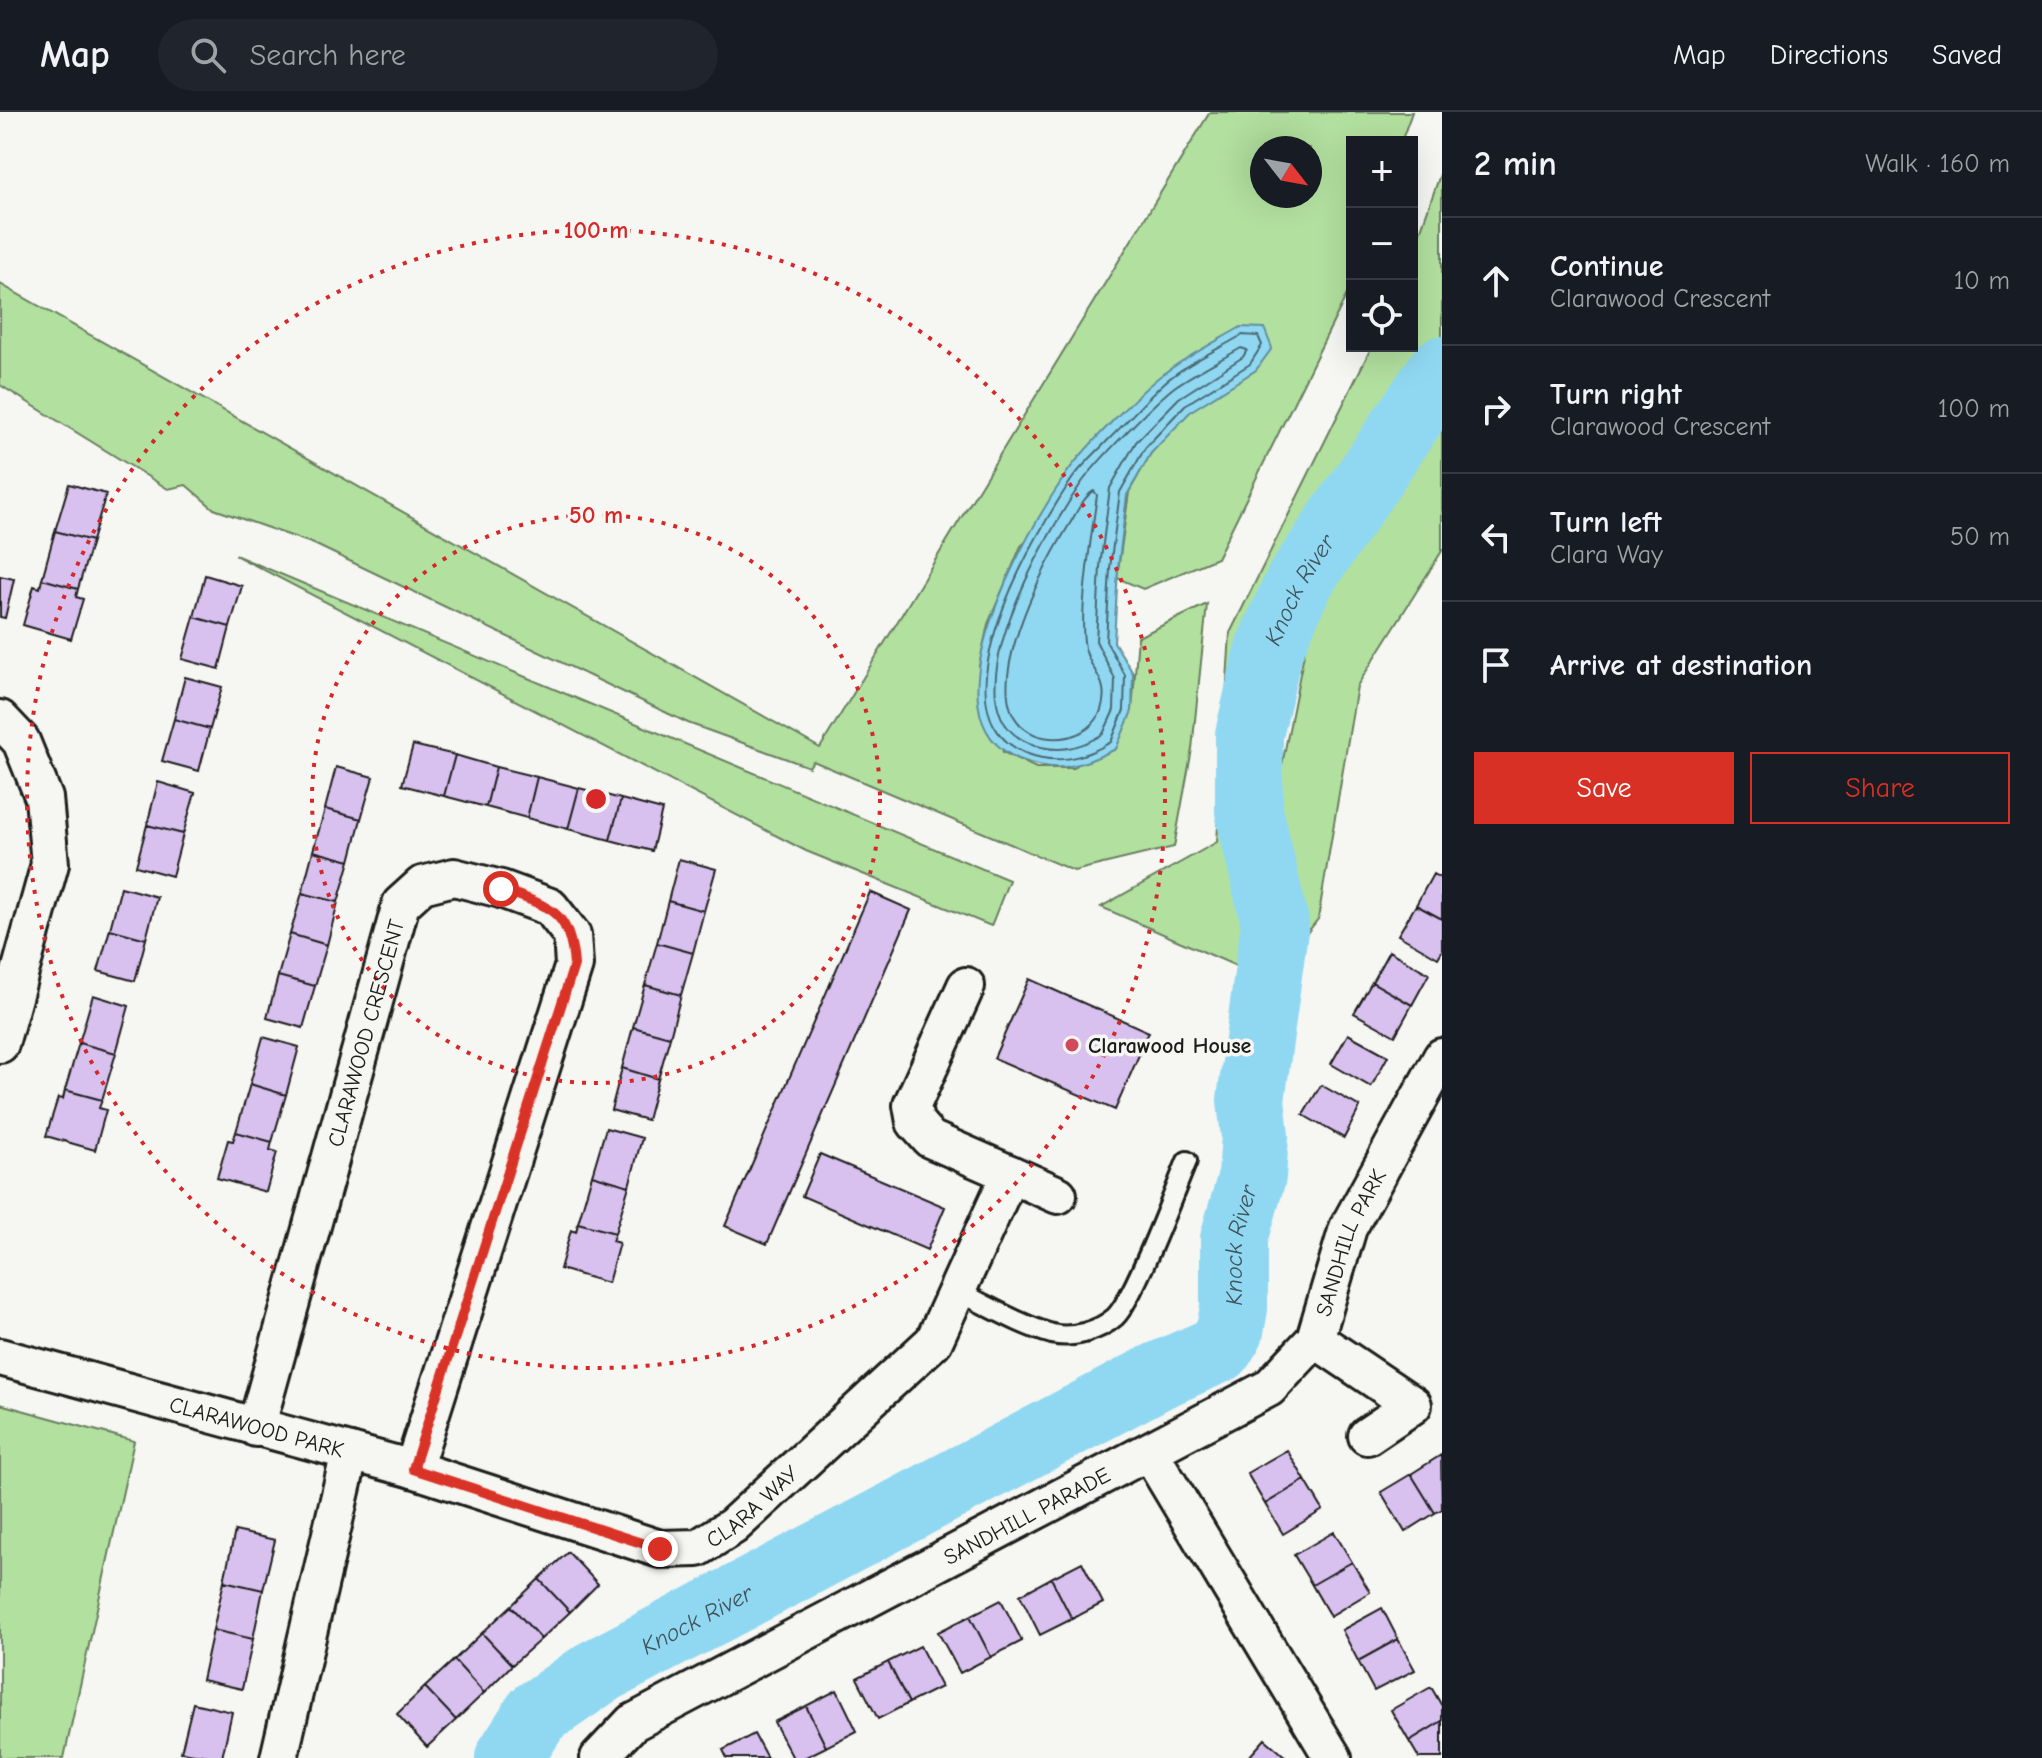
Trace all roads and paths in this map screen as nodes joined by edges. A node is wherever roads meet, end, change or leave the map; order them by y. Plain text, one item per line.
1 (0, 719) edge
2 (966, 986) dead end
3 (0, 1044) edge
4 (1442, 1057) edge
5 (1187, 1161) dead end
6 (1010, 1174) junction
7 (1058, 1195) dead end
8 (957, 1291) junction
9 (1315, 1339) junction
10 (0, 1357) edge
11 (256, 1428) junction
12 (1367, 1436) dead end
13 (350, 1452) junction
14 (1150, 1453) junction
15 (413, 1469) junction
16 (279, 1758) edge
17 (599, 1758) edge
18 (1333, 1758) edge

1 - 3 street
2 - 6 street
4 - 9 street, SANDHILL PARK
5 - 8 lane
6 - 7 street
6 - 8 street, CLARA WAY
8 - 15 street, CLARA WAY
9 - 12 street
9 - 14 street, SANDHILL PARK
10 - 11 street, CLARAWOOD PARK
11 - 13 street, CLARAWOOD PARK
11 - 15 street, CLARAWOOD CRESCENT
13 - 15 street, CLARA WAY
13 - 16 street, CLARAWOOD PARK
14 - 17 street, SANDHILL PARADE
14 - 18 street

